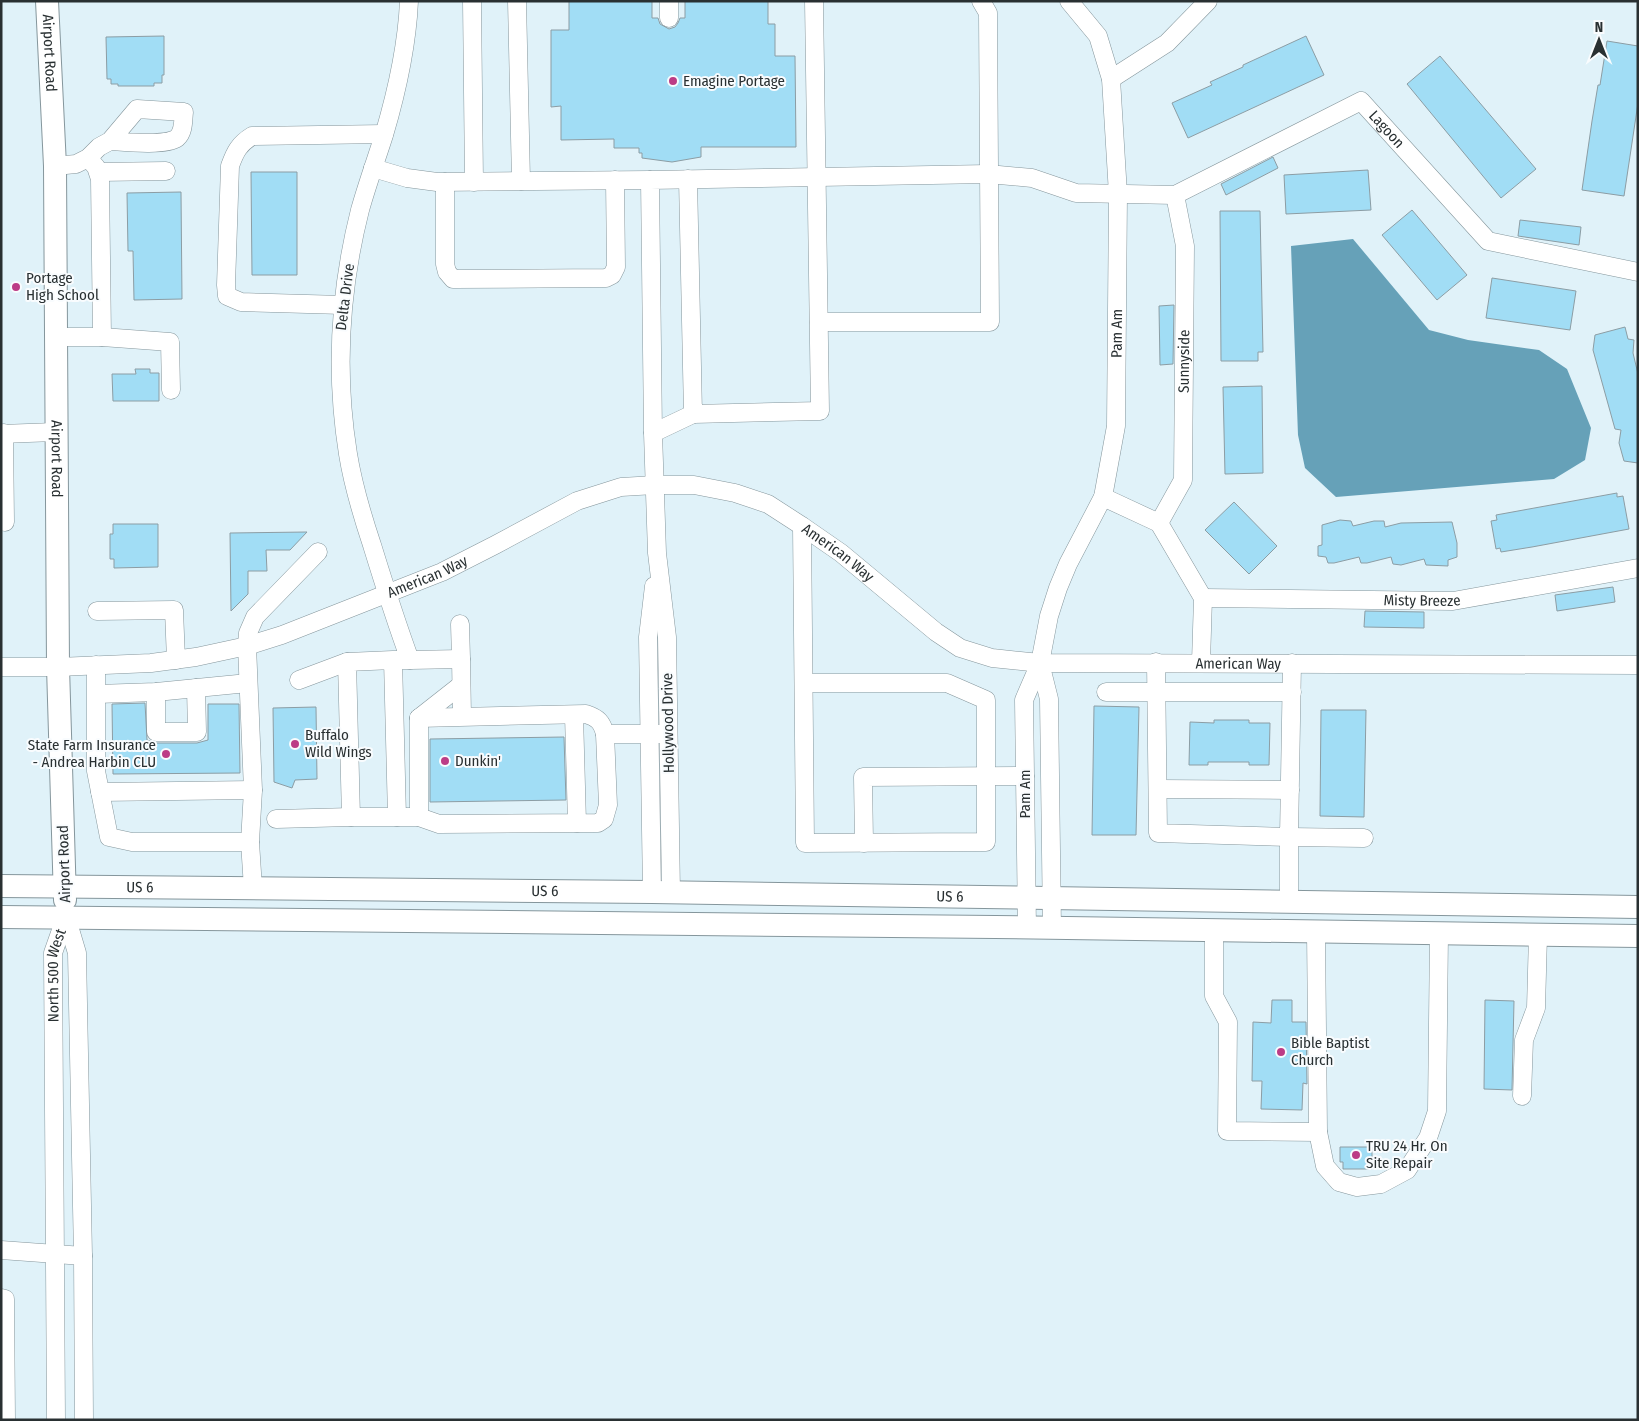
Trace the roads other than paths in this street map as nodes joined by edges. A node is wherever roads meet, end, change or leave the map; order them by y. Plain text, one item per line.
1 (47, 1) edge
2 (409, 1) edge
3 (472, 1) edge
4 (517, 1) edge
5 (814, 1) edge
6 (981, 1) edge
7 (1069, 1) edge
8 (1208, 1) edge
9 (1111, 79) junction
10 (384, 134) junction
11 (110, 141) dead end
12 (88, 158) junction
13 (55, 166) junction
14 (373, 168) junction
15 (166, 171) dead end
16 (99, 172) junction
17 (988, 174) junction
18 (817, 177) junction
19 (688, 179) junction
20 (615, 180) junction
21 (650, 180) junction
22 (521, 181) junction
23 (445, 182) junction
24 (474, 182) junction
25 (1118, 194) junction
26 (1175, 195) junction
27 (1638, 272) edge
28 (343, 305) junction
29 (819, 322) junction
30 (56, 337) junction
31 (102, 337) junction
32 (171, 390) dead end
33 (693, 414) junction
34 (55, 432) junction
35 (653, 433) junction
36 (2, 434) edge
37 (655, 485) junction
38 (1103, 497) junction
39 (4, 522) dead end
40 (1159, 523) junction
41 (802, 526) junction
42 (318, 552) dead end
43 (657, 553) junction
44 (1638, 568) edge
45 (386, 594) junction
46 (1203, 598) junction
47 (97, 611) dead end
48 (460, 624) dead end
49 (246, 646) junction
50 (461, 659) junction
51 (176, 660) junction
52 (401, 660) junction
53 (347, 662) junction
54 (1156, 662) junction
55 (1201, 662) junction
56 (1040, 663) junction
57 (1292, 663) junction
58 (96, 665) junction
59 (1638, 665) edge
60 (58, 667) junction
61 (1, 668) edge
62 (299, 680) dead end
63 (248, 683) junction
64 (805, 683) junction
65 (462, 686) junction
66 (196, 688) junction
67 (156, 692) junction
68 (1106, 692) dead end
69 (1157, 692) junction
70 (1292, 692) junction
71 (97, 694) junction
72 (574, 715) junction
73 (462, 716) junction
74 (419, 718) junction
75 (605, 734) junction
76 (650, 734) junction
77 (668, 734) junction
78 (986, 775) junction
79 (1025, 776) junction
80 (1158, 788) junction
81 (253, 790) junction
82 (1290, 790) junction
83 (100, 792) junction
84 (351, 817) junction
85 (398, 817) junction
86 (419, 817) junction
87 (276, 819) dead end
88 (577, 823) junction
89 (1289, 837) junction
90 (1364, 838) dead end
91 (250, 842) junction
92 (864, 843) junction
93 (1, 886) edge
94 (65, 886) junction
95 (253, 888) junction
96 (661, 893) junction
97 (1026, 898) junction
98 (1050, 898) junction
99 (1289, 901) junction
100 (1638, 907) edge
101 (66, 916) junction
102 (1, 917) edge
103 (1027, 928) junction
104 (1052, 928) junction
105 (1214, 930) junction
106 (1316, 932) junction
107 (1439, 934) junction
108 (1538, 935) junction
109 (1638, 936) edge
110 (1522, 1096) dead end
111 (1318, 1132) junction
112 (1, 1250) edge
113 (55, 1255) junction
114 (83, 1256) junction
115 (1, 1298) edge
116 (6, 1420) edge
117 (56, 1420) edge
118 (84, 1420) edge

1 - 13 main road, Airport Road
2 - 10 street, Delta Drive
3 - 24 street
4 - 22 street
5 - 18 street
6 - 17 street
7 - 9 street, Pam Am
8 - 9 street
9 - 25 street, Pam Am
10 - 14 street, Delta Drive
10 - 28 street
11 - 12 street
12 - 13 street
12 - 16 street
13 - 30 main road, Airport Road
14 - 23 street, Lagoon
14 - 28 street, Delta Drive
15 - 16 street
16 - 31 street
17 - 18 street, Lagoon
17 - 25 street, Lagoon
17 - 29 street
18 - 19 street, Lagoon
18 - 29 street
19 - 21 street, Lagoon
19 - 33 street
20 - 21 street, Lagoon
20 - 22 street, Lagoon
20 - 23 street
21 - 35 street, Hollywood Drive
22 - 24 street, Lagoon
23 - 24 street, Lagoon
25 - 26 street, Lagoon
25 - 38 street, Pam Am
26 - 27 street, Lagoon
26 - 40 street, Sunnyside
28 - 45 street, Delta Drive
29 - 33 street
30 - 31 street
30 - 34 main road, Airport Road
31 - 32 street
33 - 35 street
34 - 36 street
34 - 60 main road, Airport Road
35 - 37 street, Hollywood Drive
36 - 39 street
37 - 41 street, American Way
37 - 43 street, Hollywood Drive
37 - 45 street, American Way
38 - 40 street
38 - 56 street, Pam Am
40 - 46 street
41 - 56 street, American Way
41 - 64 street
42 - 49 street
43 - 76 street, Hollywood Drive
43 - 77 street, Hollywood Drive
44 - 46 street, Misty Breeze
45 - 49 street, American Way
45 - 52 street, Delta Drive
46 - 55 street
47 - 51 street
48 - 50 street
49 - 51 street, American Way
49 - 63 street
50 - 52 street
50 - 65 street
51 - 58 street, American Way
52 - 53 street
52 - 85 street, Delta Drive
53 - 62 street
53 - 84 street
54 - 55 street, American Way
54 - 56 street, American Way
54 - 69 street
55 - 57 street, American Way
56 - 79 street, Pam Am
56 - 98 street, Pam Am
57 - 59 street, American Way
57 - 70 street
58 - 60 street, American Way
58 - 71 street
60 - 61 street, American Way
60 - 94 main road, Airport Road
63 - 66 street
63 - 81 street
64 - 78 street
64 - 92 street
65 - 73 street
65 - 74 street
66 - 67 street
66 - 67 street
67 - 71 street
68 - 69 street
69 - 70 street
69 - 80 street
70 - 82 street
71 - 83 street
72 - 73 street
72 - 75 street
72 - 88 street
73 - 74 street
74 - 86 street
75 - 76 street
75 - 88 street
76 - 77 street
76 - 96 street, Hollywood Drive
77 - 96 street, Hollywood Drive
78 - 79 street
78 - 92 street
78 - 92 street
79 - 97 street, Pam Am
80 - 82 street
80 - 89 street
81 - 83 street
81 - 91 street
82 - 89 street
83 - 91 street
84 - 85 street
84 - 87 street
85 - 86 street
86 - 88 street
89 - 90 street
89 - 99 street
91 - 95 street
93 - 94 main road, US 6
94 - 95 main road, US 6 / US 6
94 - 101 main road, Airport Road
95 - 96 main road, US 6 / US 6
96 - 97 main road, US 6 / US 6
97 - 98 main road, US 6
97 - 103 street, Pam Am
98 - 99 main road, US 6
98 - 104 street, Pam Am
99 - 100 main road, US 6
101 - 102 main road, US 6
101 - 103 main road, US 6
101 - 113 street, North 500 West
101 - 114 street, North 500 West
103 - 104 main road, US 6
104 - 105 main road, US 6
105 - 106 main road, US 6
105 - 111 street
106 - 107 main road, US 6
106 - 111 street
107 - 108 main road, US 6
107 - 111 street
108 - 109 main road, US 6
108 - 110 street
112 - 113 street
113 - 114 street
113 - 117 street, North 500 West
114 - 118 street, North 500 West
115 - 116 street

